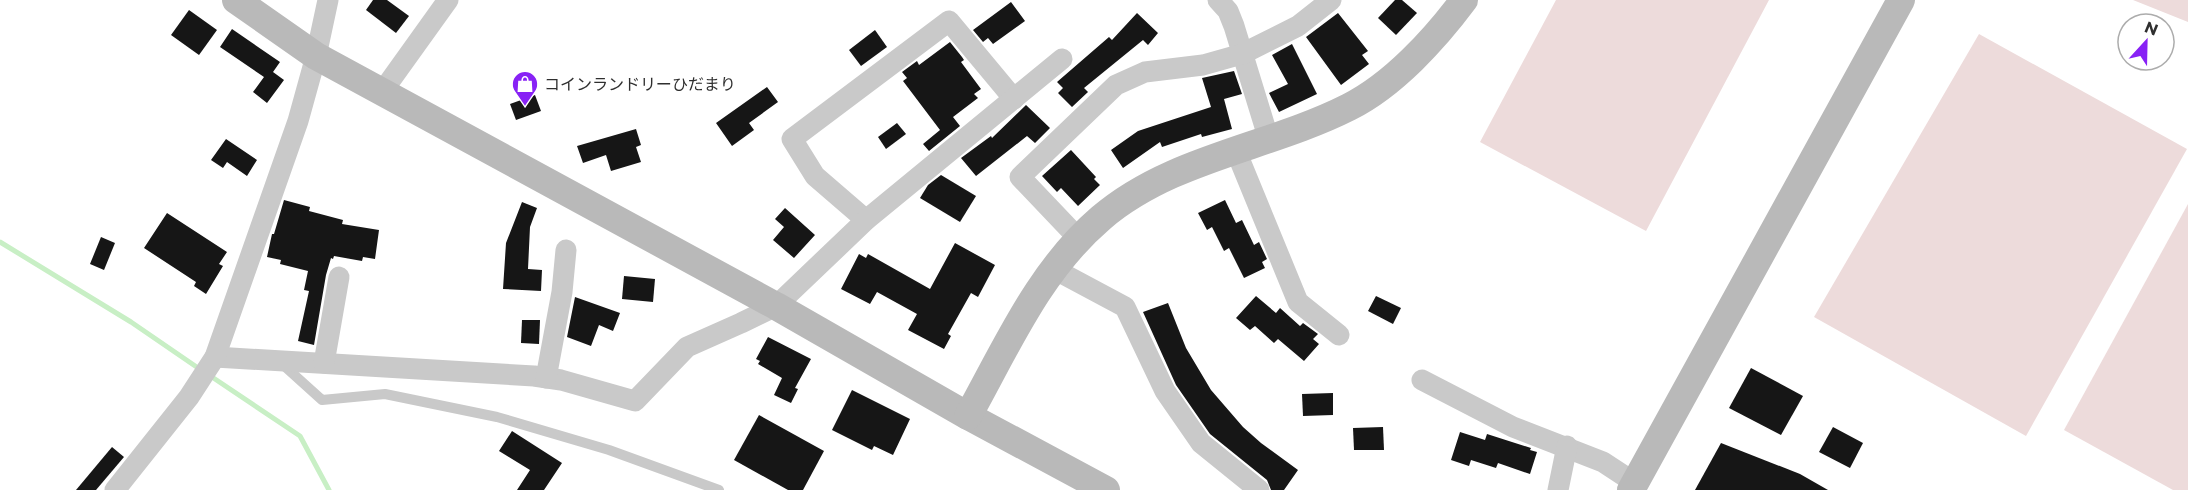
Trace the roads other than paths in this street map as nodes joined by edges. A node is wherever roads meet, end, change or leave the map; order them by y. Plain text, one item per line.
1 (236, 0) edge
2 (327, 0) edge
3 (448, 0) edge
4 (1218, 0) edge
5 (1331, 0) edge
6 (1464, 0) edge
7 (1901, 0) edge
8 (1242, 54) junction
9 (316, 56) junction
10 (1062, 59) dead end
11 (382, 92) junction
12 (1014, 99) junction
13 (1269, 140) junction
14 (1236, 151) junction
15 (866, 220) junction
16 (1079, 239) junction
17 (566, 250) dead end
18 (1052, 268) junction
19 (339, 277) dead end
20 (776, 306) junction
21 (1339, 335) dead end
22 (215, 357) junction
23 (278, 361) junction
24 (324, 363) junction
25 (546, 378) junction
26 (1422, 380) dead end
27 (968, 416) junction
28 (1567, 446) junction
29 (1633, 487) edge
30 (115, 490) edge
31 (719, 490) edge
32 (1106, 490) edge
33 (1259, 490) edge
34 (1558, 490) edge

1 - 9 street
2 - 9 street
3 - 11 street
4 - 8 street
5 - 8 street
6 - 13 street
7 - 29 street
8 - 13 street
8 - 16 street
9 - 11 street
9 - 22 street
10 - 12 street
11 - 20 street
12 - 15 street
12 - 15 street
13 - 14 street
14 - 16 street
14 - 21 street
15 - 20 street
16 - 18 street
17 - 25 street
18 - 27 street
18 - 33 street
19 - 24 street
20 - 25 street
20 - 27 street
22 - 23 street
22 - 30 street
23 - 24 street
23 - 31 lane
24 - 25 street
26 - 28 street
27 - 32 street
28 - 29 street
28 - 34 street

